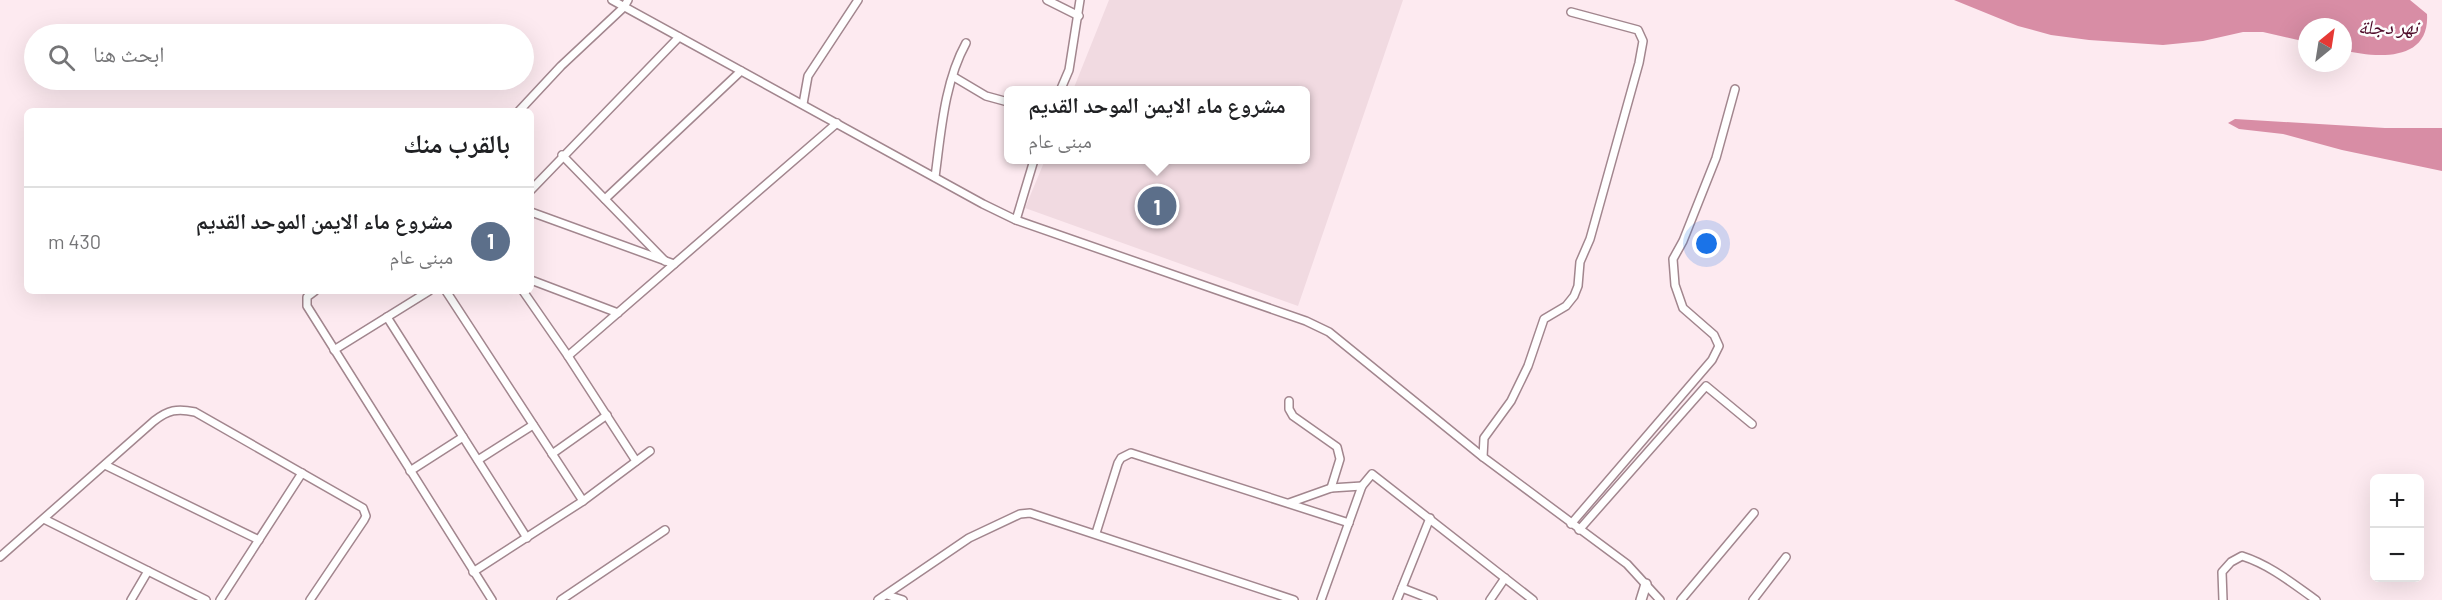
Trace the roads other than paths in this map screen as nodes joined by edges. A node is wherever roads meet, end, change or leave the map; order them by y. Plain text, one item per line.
1 (612, 0) edge
2 (858, 0) edge
3 (1047, 0) edge
4 (1080, 0) edge
5 (626, 3) edge
6 (1571, 12) dead end
7 (1079, 16) junction
8 (680, 37) junction
9 (966, 43) dead end
10 (741, 71) junction
11 (954, 77) junction
12 (1062, 86) edge
13 (1735, 89) dead end
14 (1004, 101) edge
15 (803, 104) junction
16 (522, 108) edge
17 (837, 123) junction
18 (562, 155) junction
19 (1033, 164) edge
20 (935, 177) junction
21 (534, 187) edge
22 (605, 199) junction
23 (534, 213) edge
24 (1016, 220) junction
25 (670, 263) junction
26 (534, 281) edge
27 (312, 294) edge
28 (424, 294) edge
29 (448, 294) edge
30 (525, 294) edge
31 (618, 313) junction
32 (387, 317) junction
33 (334, 350) junction
34 (568, 356) junction
35 (1289, 401) dead end
36 (607, 416) junction
37 (1752, 424) dead end
38 (533, 425) junction
39 (463, 437) junction
40 (650, 451) dead end
41 (552, 454) junction
42 (1483, 457) junction
43 (478, 460) junction
44 (636, 461) junction
45 (105, 465) junction
46 (410, 471) junction
47 (302, 473) junction
48 (1362, 486) junction
49 (1331, 488) junction
50 (582, 501) junction
51 (1289, 503) junction
52 (1754, 513) dead end
53 (44, 519) junction
54 (1430, 519) junction
55 (1349, 523) junction
56 (1571, 524) junction
57 (664, 530) dead end
58 (1579, 530) junction
59 (1096, 533) junction
60 (527, 538) junction
61 (259, 540) junction
62 (0, 557) edge
63 (1786, 557) dead end
64 (148, 571) junction
65 (473, 572) junction
66 (1505, 578) junction
67 (1646, 584) junction
68 (1402, 588) junction
69 (887, 595) junction
70 (131, 600) edge
71 (206, 600) edge
72 (220, 600) edge
73 (310, 600) edge
74 (492, 600) edge
75 (561, 600) edge
76 (878, 600) edge
77 (903, 600) edge
78 (1294, 600) edge
79 (1321, 600) edge
80 (1397, 600) edge
81 (1433, 600) edge
82 (1490, 600) edge
83 (1533, 600) edge
84 (1641, 600) edge
85 (1660, 600) edge
86 (1681, 600) edge
87 (1753, 600) edge
88 (2223, 600) edge
89 (2316, 600) edge

1 - 5 street
2 - 15 street
3 - 7 street
4 - 7 street
5 - 8 street
5 - 16 street
6 - 42 street
7 - 12 street
8 - 10 street
8 - 18 street
9 - 11 street
10 - 15 street
10 - 22 street
11 - 14 street
11 - 20 street
13 - 56 street
15 - 17 street
17 - 20 street
17 - 25 street
18 - 21 street
18 - 22 street
19 - 24 street
20 - 24 street
22 - 25 street
23 - 25 street
24 - 42 street
25 - 31 street
26 - 31 street
27 - 33 street
28 - 32 street
29 - 38 street
30 - 34 street
31 - 34 street
32 - 33 street
32 - 39 street
33 - 46 street
34 - 36 street
35 - 49 street
36 - 41 street
36 - 44 street
37 - 58 street
38 - 41 street
38 - 43 street
39 - 43 street
39 - 46 street
40 - 44 street
41 - 50 street
42 - 56 street
43 - 60 street
44 - 50 street
45 - 47 street
45 - 53 street
45 - 61 street
46 - 65 street
47 - 61 street
47 - 73 street
48 - 49 street
48 - 54 street
48 - 55 street
49 - 51 street
50 - 60 street
51 - 55 street
51 - 59 street
52 - 86 street
53 - 62 street
53 - 64 street
54 - 66 street
54 - 68 street
55 - 79 street
56 - 58 street
57 - 75 street
58 - 67 street
59 - 69 street
59 - 78 street
60 - 65 street
61 - 72 street
63 - 87 street
64 - 70 street
64 - 71 street
65 - 74 street
66 - 82 street
66 - 83 street
67 - 84 main road
67 - 85 street
68 - 80 street
68 - 81 street
69 - 76 street
69 - 77 street
88 - 89 street

